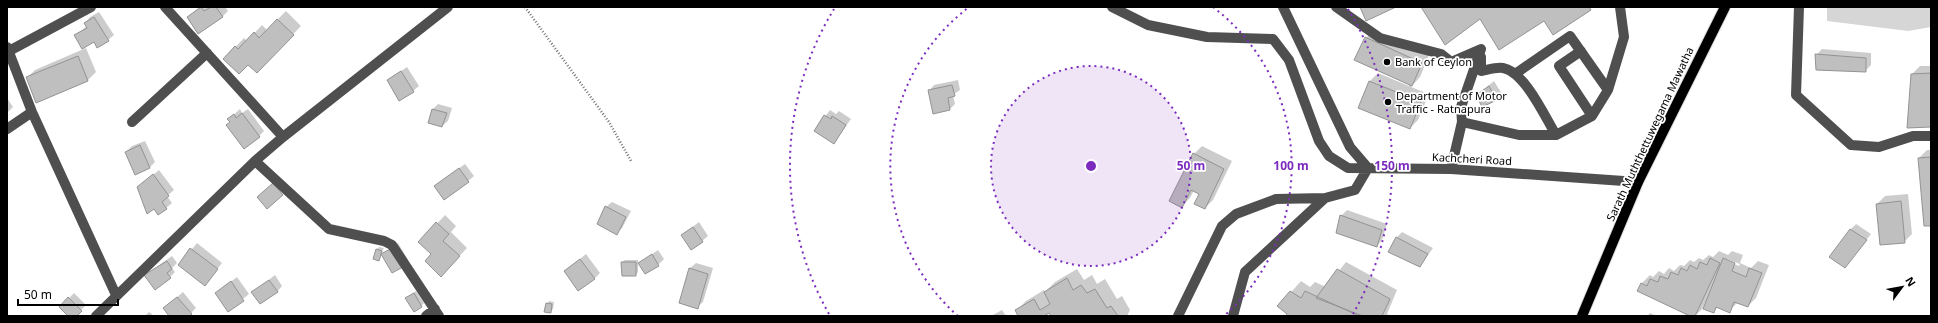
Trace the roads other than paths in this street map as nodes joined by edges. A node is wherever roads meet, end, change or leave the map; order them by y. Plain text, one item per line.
1 (91, 7) edge
2 (165, 7) edge
3 (448, 7) edge
4 (1112, 7) edge
5 (1282, 7) edge
6 (1336, 7) edge
7 (1620, 7) edge
8 (1799, 7) edge
9 (1721, 9) edge
10 (8, 49) edge
11 (1481, 49) junction
12 (1580, 52) junction
13 (207, 53) junction
14 (1515, 74) junction
15 (1608, 90) junction
16 (32, 112) junction
17 (1592, 116) junction
18 (132, 122) dead end
19 (1462, 122) junction
20 (7, 129) edge
21 (1556, 136) junction
22 (1931, 136) edge
23 (283, 137) junction
24 (255, 161) junction
25 (1368, 168) junction
26 (1452, 169) junction
27 (1638, 182) junction
28 (1325, 198) junction
29 (116, 296) junction
30 (437, 313) edge
31 (96, 316) edge
32 (426, 316) edge
33 (1178, 316) edge
34 (1233, 316) edge
35 (1582, 316) edge

1 - 10 street
2 - 13 street
3 - 23 street
4 - 25 street, Kachcheri Road
5 - 25 street
6 - 11 street
7 - 15 street
8 - 22 street
9 - 27 main road, Sarath Muththettuwegama Mawatha
10 - 16 street
11 - 14 street
11 - 19 street
12 - 14 street
12 - 15 street
12 - 17 street
13 - 18 street
13 - 23 street
14 - 21 street
15 - 17 street
16 - 20 street
16 - 29 street
17 - 21 street
19 - 21 street
19 - 26 street
23 - 24 street
24 - 29 street
24 - 30 street
25 - 26 street, Kachcheri Road
25 - 28 street
26 - 27 street, Kachcheri Road
27 - 35 main road, Sarath Muththettuwegama Mawatha
28 - 33 street
28 - 34 street
29 - 31 street
30 - 32 street

